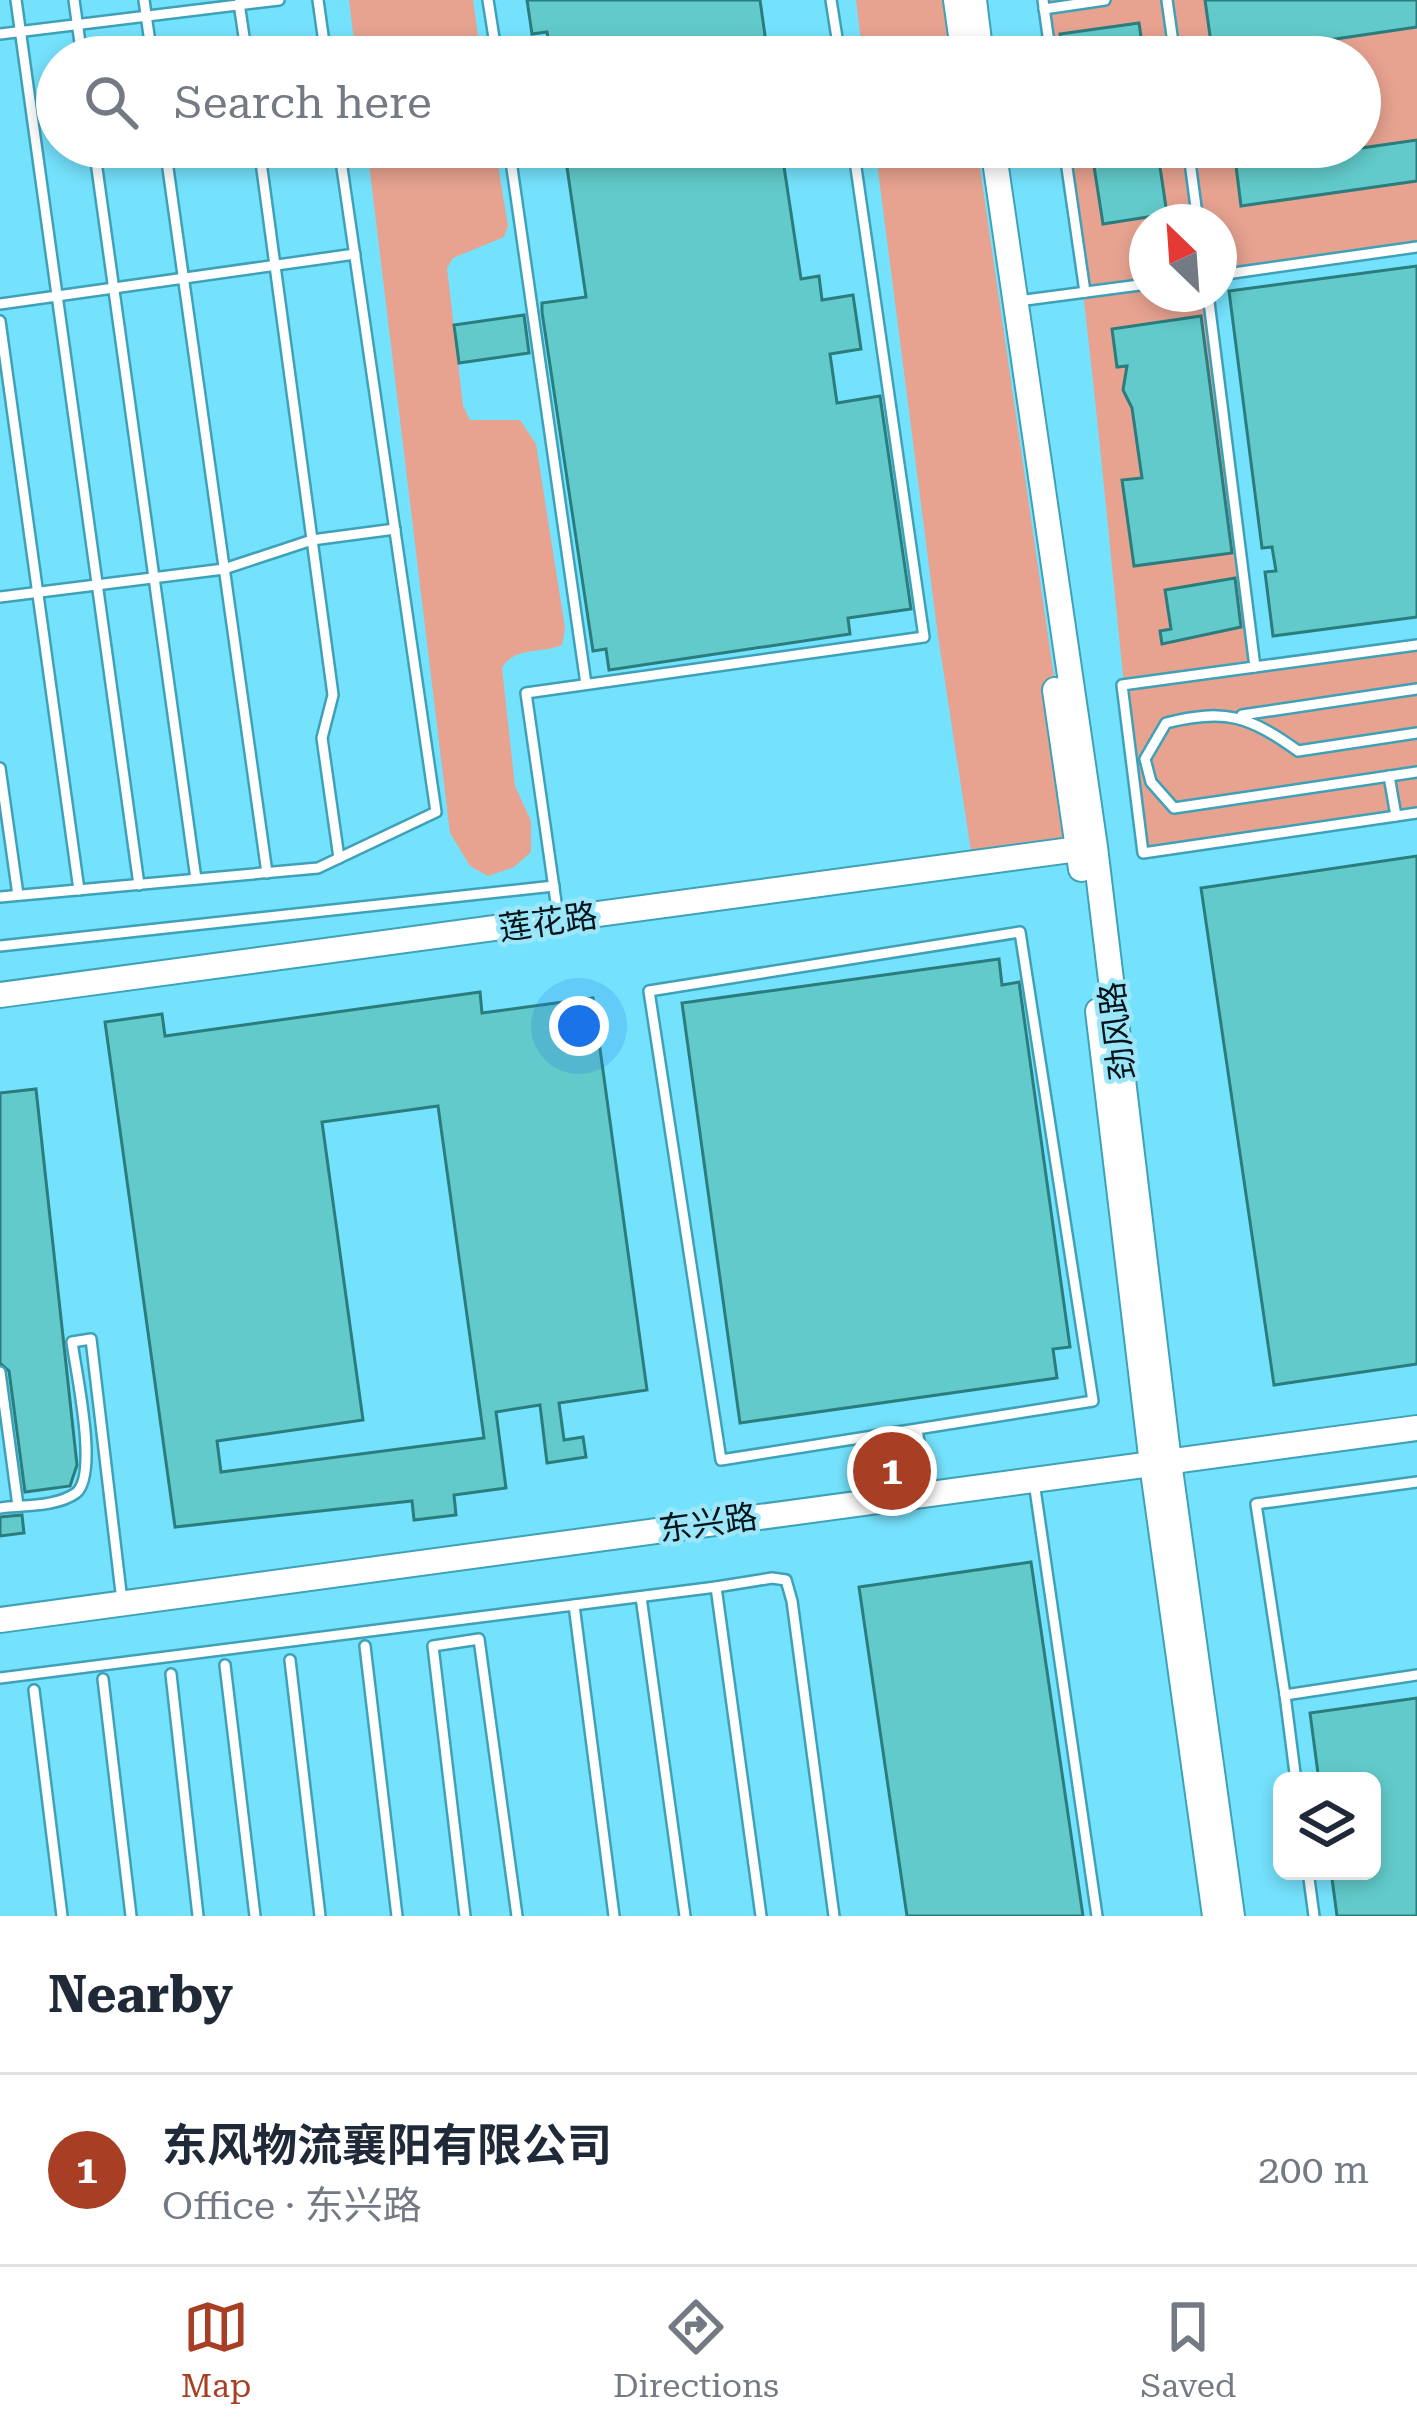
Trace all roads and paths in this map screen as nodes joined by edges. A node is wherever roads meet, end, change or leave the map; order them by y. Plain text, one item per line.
1 (16, 0) edge
2 (74, 0) edge
3 (144, 0) edge
4 (279, 0) edge
5 (318, 0) edge
6 (488, 0) edge
7 (831, 0) edge
8 (956, 0) edge
9 (974, 0) edge
10 (1105, 0) edge
11 (1167, 0) edge
12 (239, 2) edge
13 (1043, 4) edge
14 (146, 16) junction
15 (77, 25) junction
16 (20, 32) junction
17 (0, 34) edge
18 (79, 36) edge
19 (149, 36) edge
20 (244, 36) edge
21 (323, 36) edge
22 (493, 36) edge
23 (837, 36) edge
24 (961, 36) edge
25 (978, 36) edge
26 (1048, 36) edge
27 (1172, 36) edge
28 (36, 146) edge
29 (39, 168) edge
30 (97, 168) edge
31 (168, 168) edge
32 (262, 168) edge
33 (342, 168) edge
34 (512, 168) edge
35 (856, 168) edge
36 (980, 168) edge
37 (996, 168) edge
38 (1067, 168) edge
39 (1191, 168) edge
40 (1196, 204) edge
41 (1417, 248) edge
42 (355, 254) junction
43 (275, 266) junction
44 (1237, 273) edge
45 (183, 278) junction
46 (1129, 286) edge
47 (114, 288) junction
48 (1085, 292) junction
49 (57, 296) junction
50 (1012, 302) junction
51 (0, 304) edge
52 (1210, 312) edge
53 (0, 322) edge
54 (395, 530) junction
55 (312, 539) junction
56 (224, 569) junction
57 (154, 578) junction
58 (98, 585) junction
59 (38, 592) junction
60 (0, 597) edge
61 (1417, 645) edge
62 (1256, 667) junction
63 (586, 684) junction
64 (1417, 689) edge
65 (1237, 716) junction
66 (1417, 734) edge
67 (0, 768) edge
68 (1417, 772) edge
69 (1389, 776) junction
70 (1417, 813) edge
71 (1396, 816) junction
72 (1087, 848) junction
73 (339, 858) junction
74 (267, 873) junction
75 (196, 879) junction
76 (140, 884) junction
77 (554, 886) junction
78 (79, 890) junction
79 (17, 896) junction
80 (0, 897) edge
81 (558, 921) junction
82 (0, 946) edge
83 (0, 995) edge
84 (0, 1372) edge
85 (1417, 1428) edge
86 (917, 1429) junction
87 (4, 1434) edge
88 (1160, 1463) junction
89 (1034, 1479) junction
90 (1417, 1482) edge
91 (927, 1493) junction
92 (18, 1506) junction
93 (0, 1508) edge
94 (716, 1588) junction
95 (641, 1597) junction
96 (122, 1604) junction
97 (574, 1605) junction
98 (0, 1620) edge
99 (365, 1646) dead end
100 (290, 1660) dead end
101 (224, 1665) dead end
102 (171, 1673) dead end
103 (1417, 1675) edge
104 (0, 1678) edge
105 (103, 1678) dead end
106 (34, 1690) dead end
107 (1285, 1695) junction
108 (1295, 1772) edge
109 (1309, 1880) edge
110 (62, 1916) edge
111 (131, 1916) edge
112 (198, 1916) edge
113 (255, 1916) edge
114 (320, 1916) edge
115 (397, 1916) edge
116 (465, 1916) edge
117 (517, 1916) edge
118 (614, 1916) edge
119 (685, 1916) edge
120 (761, 1916) edge
121 (834, 1916) edge
122 (1097, 1916) edge
123 (1215, 1916) edge
124 (1232, 1916) edge
125 (1314, 1916) edge

1 - 16 lane
2 - 15 lane
3 - 14 lane
4 - 12 lane
5 - 21 lane
6 - 22 lane
7 - 23 lane
8 - 24 street
9 - 25 street
10 - 13 lane
11 - 27 lane
12 - 14 lane
12 - 20 lane
13 - 26 lane
14 - 15 lane
14 - 19 lane
15 - 16 lane
15 - 18 lane
16 - 17 lane
16 - 28 lane
29 - 49 lane
30 - 47 lane
31 - 45 lane
32 - 43 lane
33 - 42 lane
34 - 63 lane
35 - 63 lane
36 - 72 street, 劲风路
37 - 50 street, 劲风路
38 - 48 lane
39 - 40 lane
41 - 44 lane
42 - 43 lane
42 - 54 lane
43 - 45 lane
43 - 55 lane
45 - 47 lane
45 - 56 lane
46 - 48 lane
47 - 49 lane
47 - 57 lane
48 - 50 lane
49 - 51 lane
49 - 58 lane
50 - 72 street, 劲风路
52 - 62 lane
53 - 59 lane
54 - 55 lane
54 - 73 lane
55 - 56 lane
55 - 73 lane
56 - 57 lane
56 - 74 lane
57 - 58 lane
57 - 75 lane
58 - 59 lane
58 - 76 lane
59 - 60 lane
59 - 78 lane
61 - 62 lane
62 - 71 lane
63 - 77 lane
64 - 65 lane
65 - 66 lane
65 - 69 lane
67 - 79 lane
68 - 69 lane
69 - 71 lane
70 - 71 lane
72 - 81 street, 莲花路
72 - 88 street, 劲风路
73 - 74 lane
74 - 75 lane
75 - 76 lane
76 - 78 lane
77 - 81 lane
77 - 82 lane
78 - 79 lane
79 - 80 lane
81 - 83 street, 莲花路
84 - 87 lane
85 - 88 street, 东兴路
86 - 86 lane
86 - 91 lane
87 - 92 lane
88 - 89 street, 东兴路
88 - 123 street, 劲风路
88 - 124 street, 劲风路
89 - 91 street, 东兴路
89 - 122 lane
90 - 107 lane
91 - 96 street, 东兴路
92 - 93 lane
92 - 96 lane
94 - 95 lane
94 - 120 lane
94 - 121 lane
95 - 97 lane
95 - 119 lane
96 - 98 street, 东兴路
97 - 104 lane
97 - 118 lane
99 - 115 lane
100 - 114 lane
101 - 113 lane
102 - 112 lane
103 - 107 lane
105 - 111 lane
106 - 110 lane
107 - 108 lane
109 - 125 lane
116 - 117 lane

